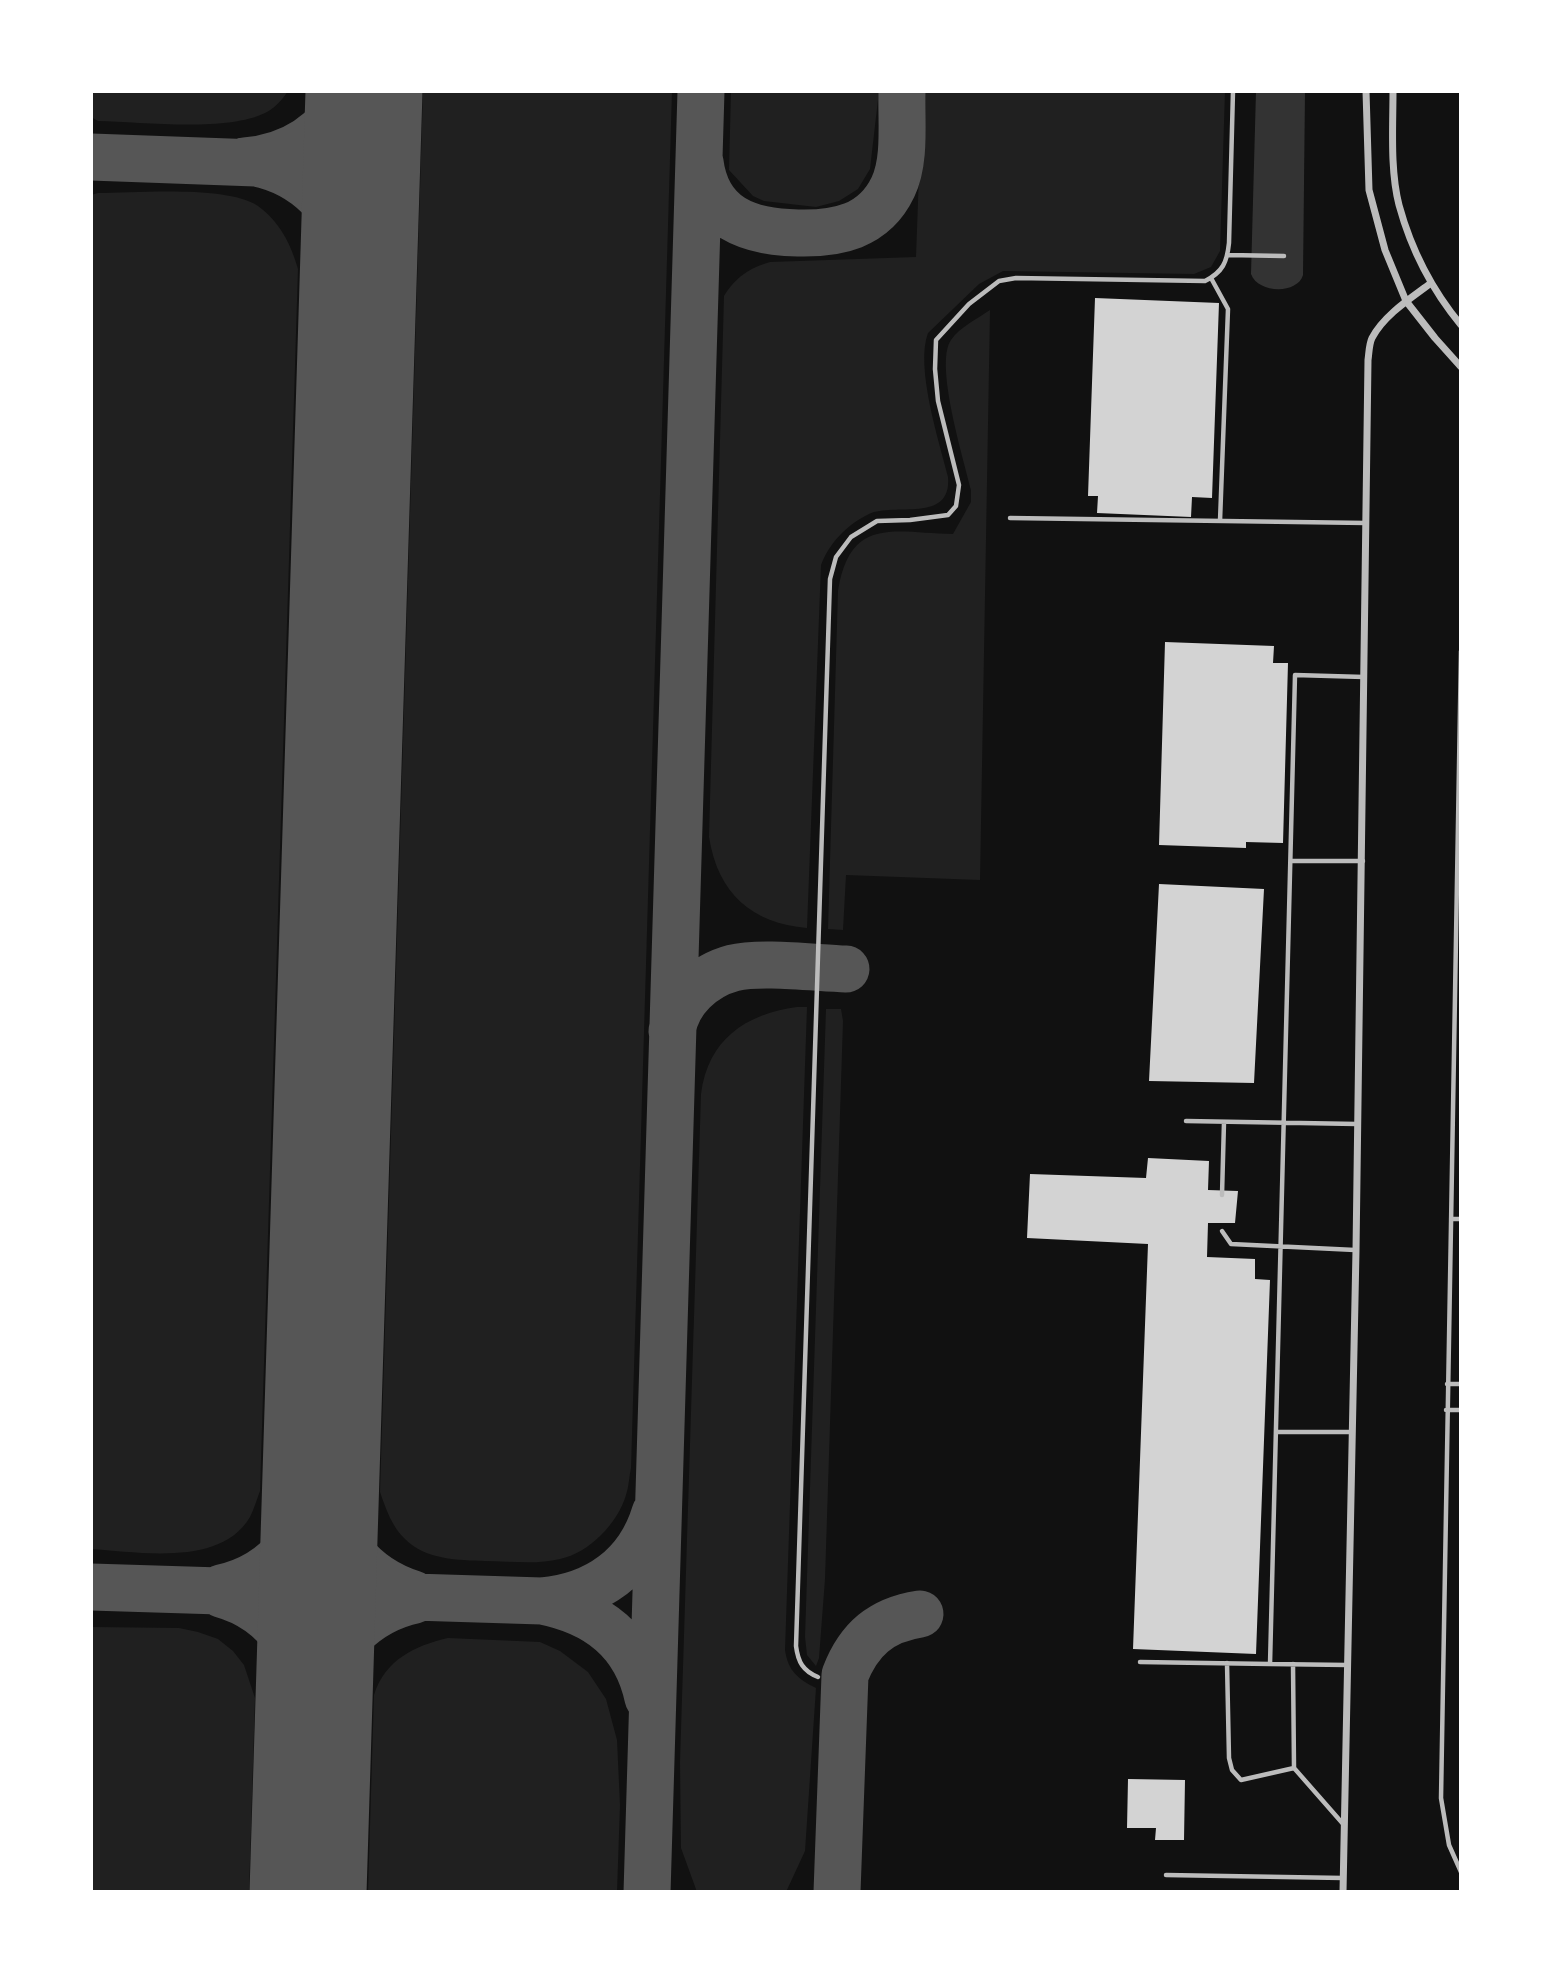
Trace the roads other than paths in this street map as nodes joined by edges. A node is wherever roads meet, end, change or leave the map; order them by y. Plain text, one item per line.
1 (1233, 91) edge
2 (1366, 91) edge
3 (1393, 91) edge
4 (1228, 255) junction
5 (1284, 256) dead end
6 (1211, 278) junction
7 (1431, 283) junction
8 (1406, 301) junction
9 (1461, 325) edge
10 (1461, 367) edge
11 (1010, 519) dead end
12 (1220, 521) junction
13 (1366, 523) junction
14 (1461, 651) edge
15 (1365, 677) junction
16 (1460, 712) edge
17 (1291, 861) junction
18 (1363, 861) junction
19 (1186, 1121) dead end
20 (1224, 1122) junction
21 (1283, 1123) junction
22 (1358, 1124) junction
23 (1452, 1125) junction
24 (1461, 1125) edge
25 (1223, 1195) dead end
26 (1451, 1219) junction
27 (1461, 1219) edge
28 (1222, 1231) dead end
29 (1282, 1247) junction
30 (1356, 1250) junction
31 (1447, 1384) junction
32 (1461, 1384) edge
33 (1446, 1410) junction
34 (1461, 1410) edge
35 (1277, 1432) junction
36 (1352, 1432) junction
37 (1140, 1662) dead end
38 (1227, 1663) junction
39 (1270, 1664) junction
40 (1293, 1664) junction
41 (1348, 1665) junction
42 (818, 1677) dead end
43 (1294, 1768) junction
44 (1344, 1825) junction
45 (1461, 1872) edge
46 (1166, 1875) dead end
47 (1343, 1878) junction
48 (1343, 1892) edge

1 - 4 lane
2 - 8 street
3 - 7 street
4 - 5 lane
4 - 6 lane
6 - 12 lane
6 - 42 lane
7 - 8 street
7 - 9 street
8 - 10 street
8 - 13 street
11 - 12 lane
12 - 13 lane
13 - 15 street
14 - 16 lane
15 - 17 lane
15 - 18 street
16 - 23 lane
17 - 18 lane
17 - 21 lane
18 - 22 street
19 - 20 lane
20 - 21 lane
20 - 25 lane
21 - 22 lane
21 - 29 lane
22 - 30 street
23 - 24 lane
23 - 26 lane
26 - 27 lane
26 - 31 lane
28 - 29 lane
29 - 30 lane
29 - 35 lane
30 - 36 street
31 - 32 lane
31 - 33 lane
33 - 34 lane
33 - 45 lane
35 - 36 lane
35 - 39 lane
36 - 41 street
37 - 38 lane
38 - 39 lane
38 - 43 lane
39 - 40 lane
40 - 41 lane
40 - 43 lane
41 - 44 street
43 - 44 lane
44 - 47 street
46 - 47 lane
47 - 48 street

